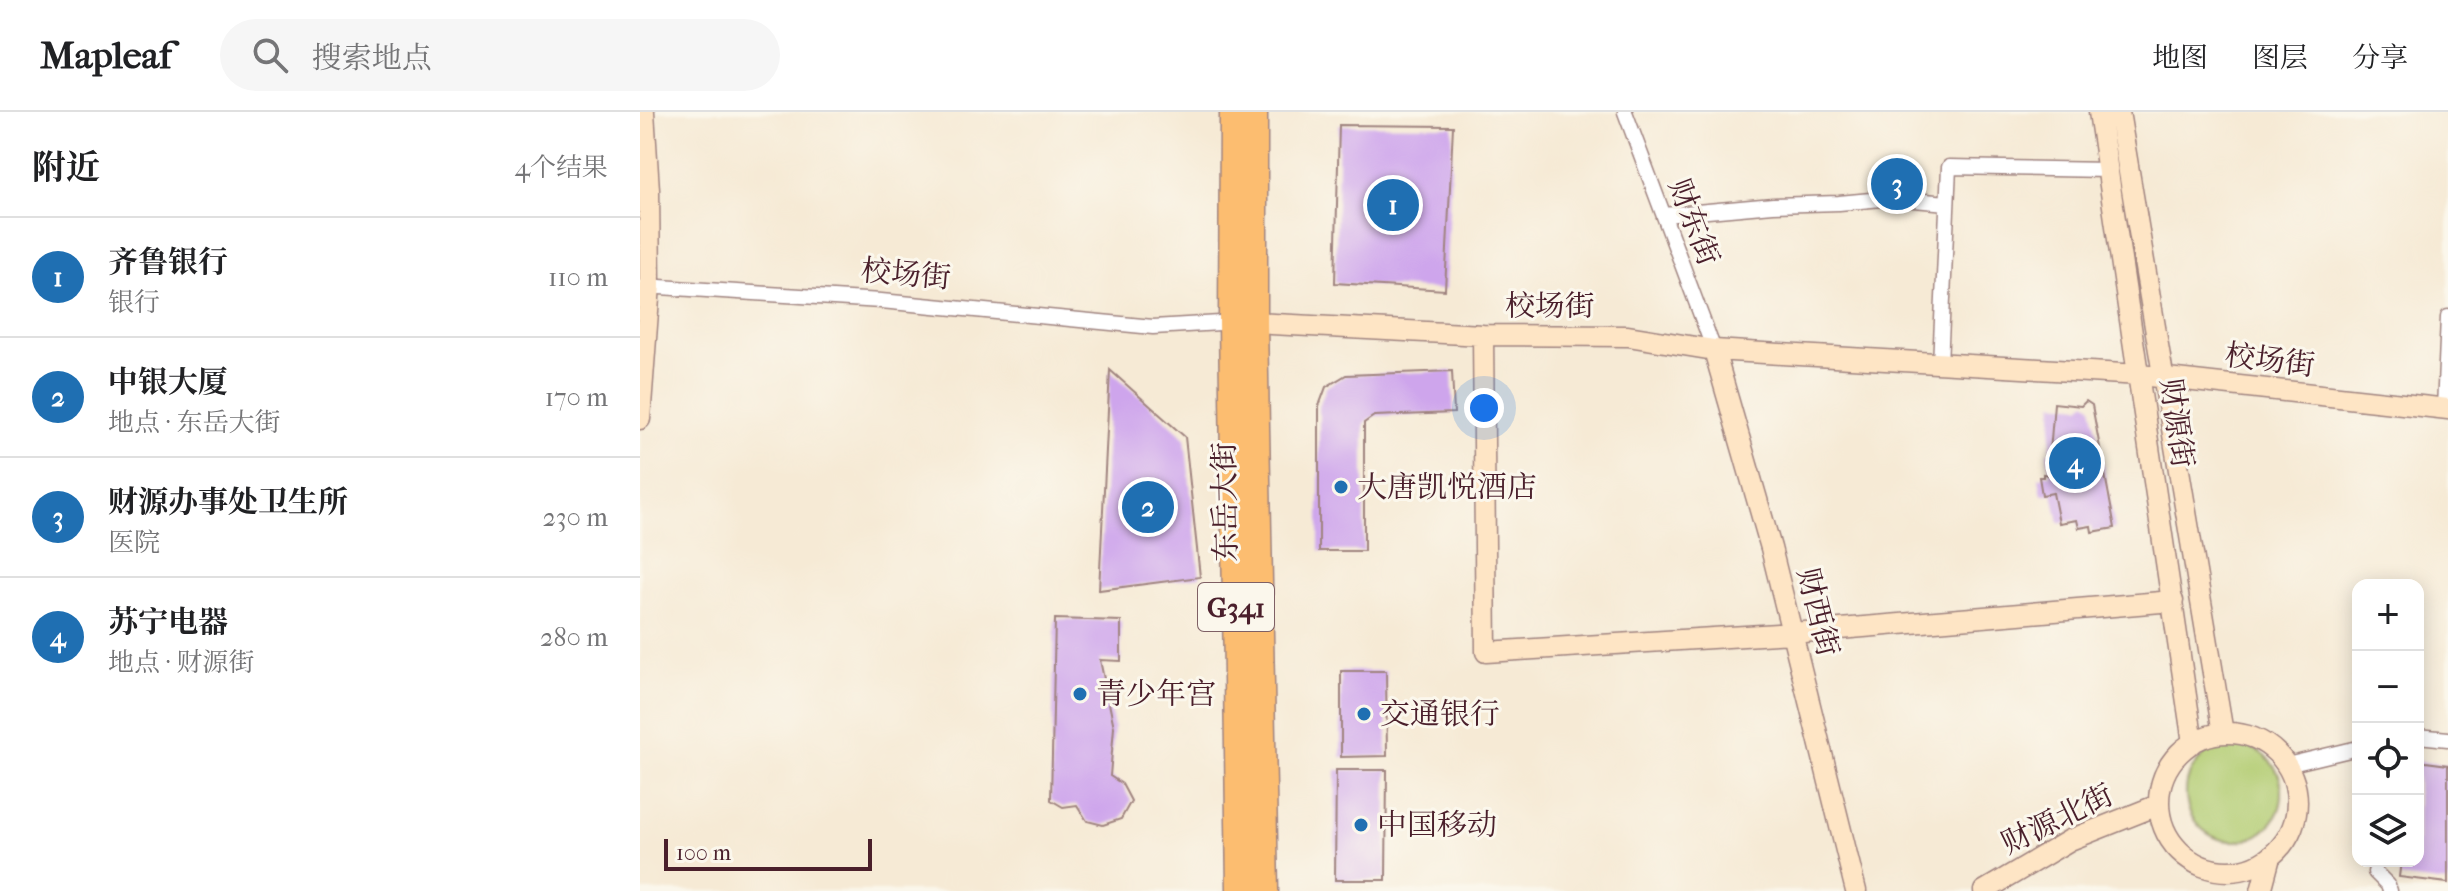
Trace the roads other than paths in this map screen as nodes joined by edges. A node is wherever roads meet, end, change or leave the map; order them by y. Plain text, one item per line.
1 (644, 112) edge
2 (1233, 112) edge
3 (1254, 112) edge
4 (1625, 112) edge
5 (2099, 112) edge
6 (2119, 112) edge
7 (2108, 170) junction
8 (1947, 203) junction
9 (1664, 215) junction
10 (645, 286) edge
11 (2448, 317) edge
12 (1243, 323) junction
13 (1483, 335) junction
14 (1714, 350) junction
15 (1940, 364) junction
16 (2140, 375) junction
17 (2165, 378) junction
18 (2446, 409) edge
19 (640, 419) edge
20 (2173, 601) junction
21 (1792, 633) junction
22 (2223, 733) junction
23 (2424, 737) edge
24 (2448, 739) edge
25 (2193, 743) junction
26 (2352, 749) edge
27 (2287, 765) junction
28 (2158, 805) junction
29 (2270, 857) junction
30 (2375, 872) dead end
31 (1240, 891) edge
32 (1265, 891) edge
33 (1856, 891) edge
34 (1984, 891) edge
35 (2261, 891) edge
36 (2390, 891) edge

1 - 10 street
2 - 12 highway, 东岳大街 / G341
3 - 12 highway, 东岳大街 / G341
4 - 9 street, 财东街
5 - 7 street, 财源街
6 - 17 street, 财源街
7 - 8 street
7 - 16 street, 财源街
8 - 9 street
8 - 15 street
9 - 14 street, 财东街
10 - 12 street, 校场街
10 - 19 street
11 - 18 street
12 - 13 street, 校场街
12 - 31 highway, 东岳大街 / G341
12 - 32 highway, 东岳大街 / G341
13 - 14 street, 校场街
13 - 21 street
14 - 15 street, 校场街
14 - 21 street, 财西街
15 - 16 street, 校场街
16 - 17 street, 校场街
16 - 20 street, 财源街
17 - 18 street, 校场街
17 - 22 street, 财源街
20 - 21 street
20 - 25 street, 财源街
21 - 33 street, 财西街
22 - 25 street
22 - 27 street
23 - 24 street
25 - 28 street
26 - 27 street
27 - 29 street
28 - 29 street
28 - 34 street, 财源北街
29 - 35 street
30 - 36 street

